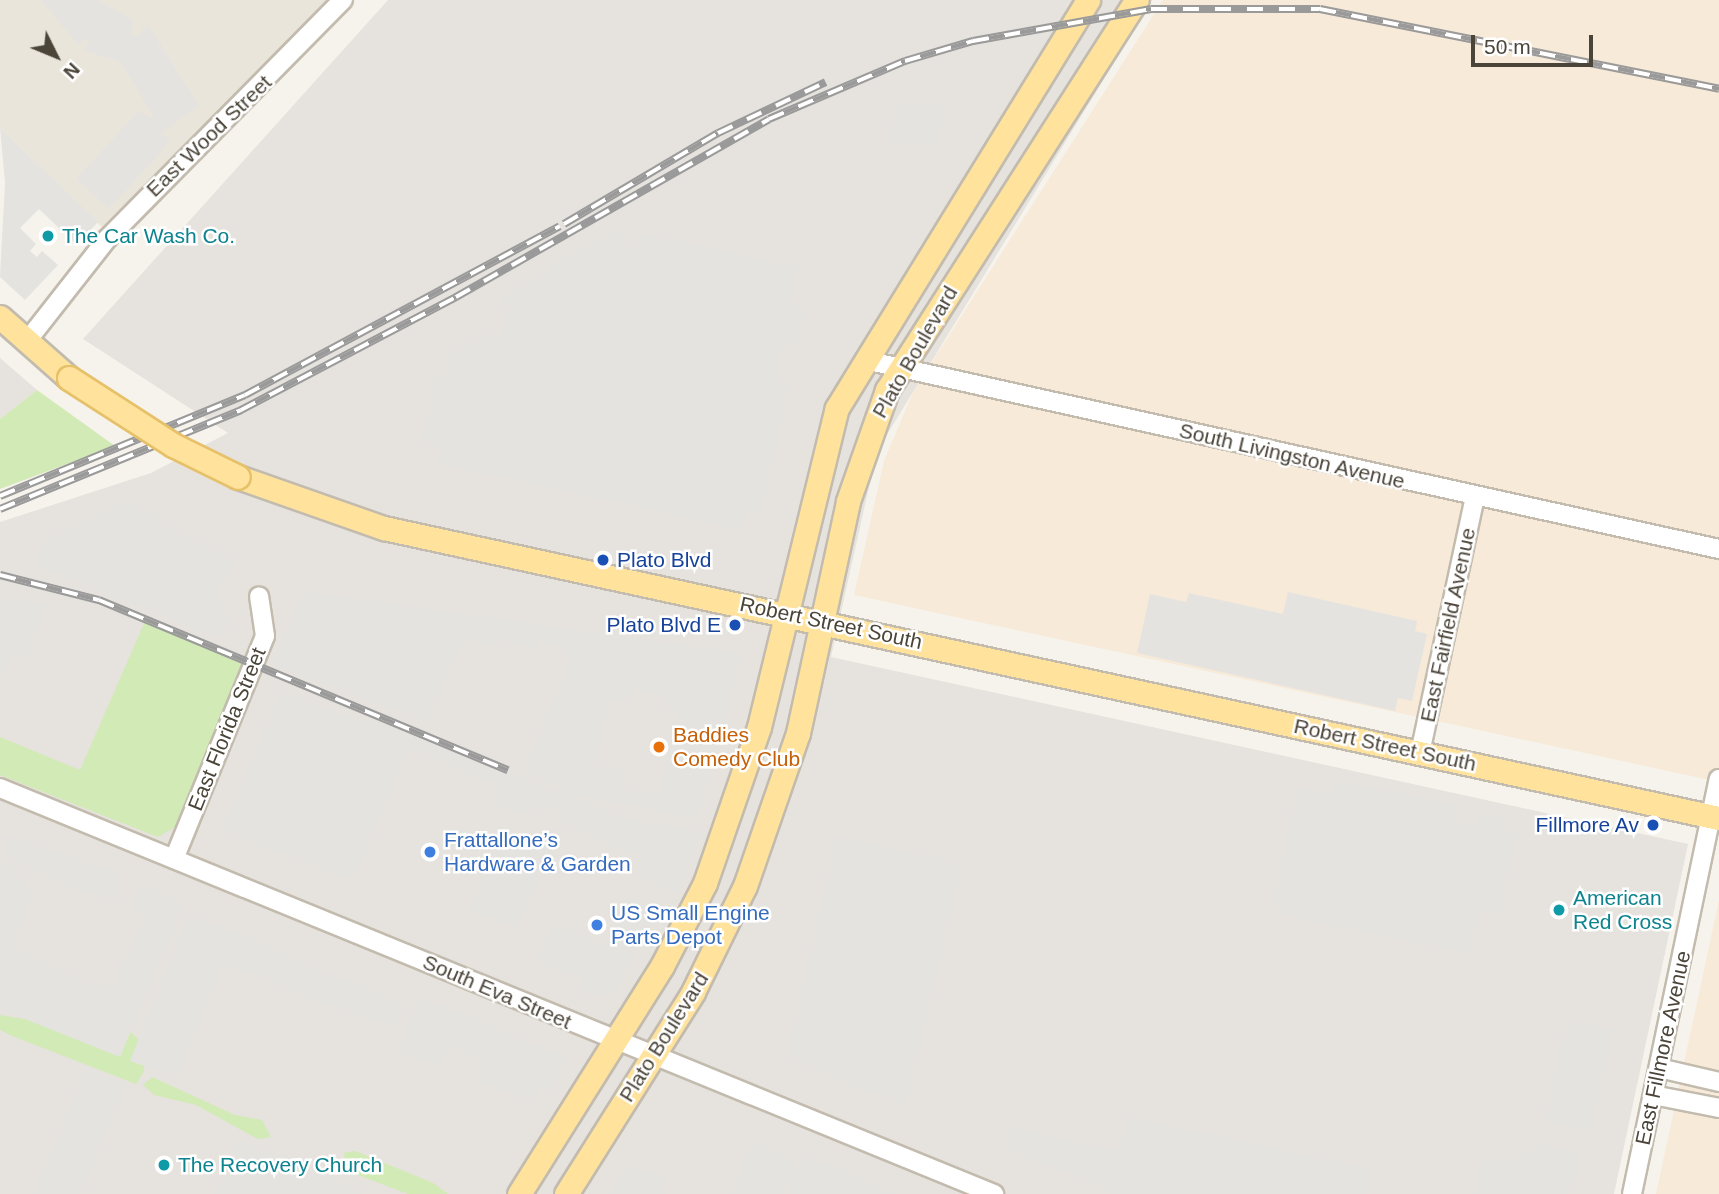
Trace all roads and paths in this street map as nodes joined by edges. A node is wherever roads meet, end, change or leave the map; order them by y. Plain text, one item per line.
1 (343, 0) edge
2 (1088, 0) edge
3 (1136, 0) edge
4 (0, 317) edge
5 (27, 341) junction
6 (865, 360) junction
7 (901, 367) junction
8 (1475, 496) junction
9 (1719, 549) edge
10 (259, 596) dead end
11 (786, 613) junction
12 (824, 621) junction
13 (1420, 753) junction
14 (1719, 779) edge
15 (0, 789) edge
16 (1715, 818) edge
17 (174, 859) junction
18 (614, 1043) junction
19 (653, 1054) junction
20 (1658, 1069) junction
21 (1719, 1082) edge
22 (1653, 1095) junction
23 (1719, 1108) edge
24 (519, 1194) edge
25 (566, 1194) edge
26 (994, 1194) edge
27 (1632, 1194) edge

1 - 5 street, East Wood Street
2 - 6 main road, Plato Boulevard
3 - 7 main road, Plato Boulevard
4 - 5 main road, Robert Street South
5 - 11 main road, Robert Street South, bridge
6 - 7 street, South Livingston Avenue
6 - 11 main road, Plato Boulevard
7 - 8 street, South Livingston Avenue
7 - 12 main road, Plato Boulevard
8 - 9 street, South Livingston Avenue
8 - 13 street, East Fairfield Avenue
10 - 17 street, East Florida Street
11 - 12 main road, Robert Street South
11 - 18 main road, Plato Boulevard
12 - 13 main road, Robert Street South
12 - 19 main road, Plato Boulevard
13 - 16 main road, Robert Street South
14 - 16 street, East Fillmore Avenue
15 - 17 street, South Eva Street
16 - 20 street, East Fillmore Avenue
17 - 18 street, South Eva Street
18 - 19 street, South Eva Street
18 - 24 main road, Plato Boulevard
19 - 25 main road, Plato Boulevard
19 - 26 street, South Eva Street
20 - 21 street
20 - 22 street, East Fillmore Avenue
22 - 23 street
22 - 27 street, East Fillmore Avenue

